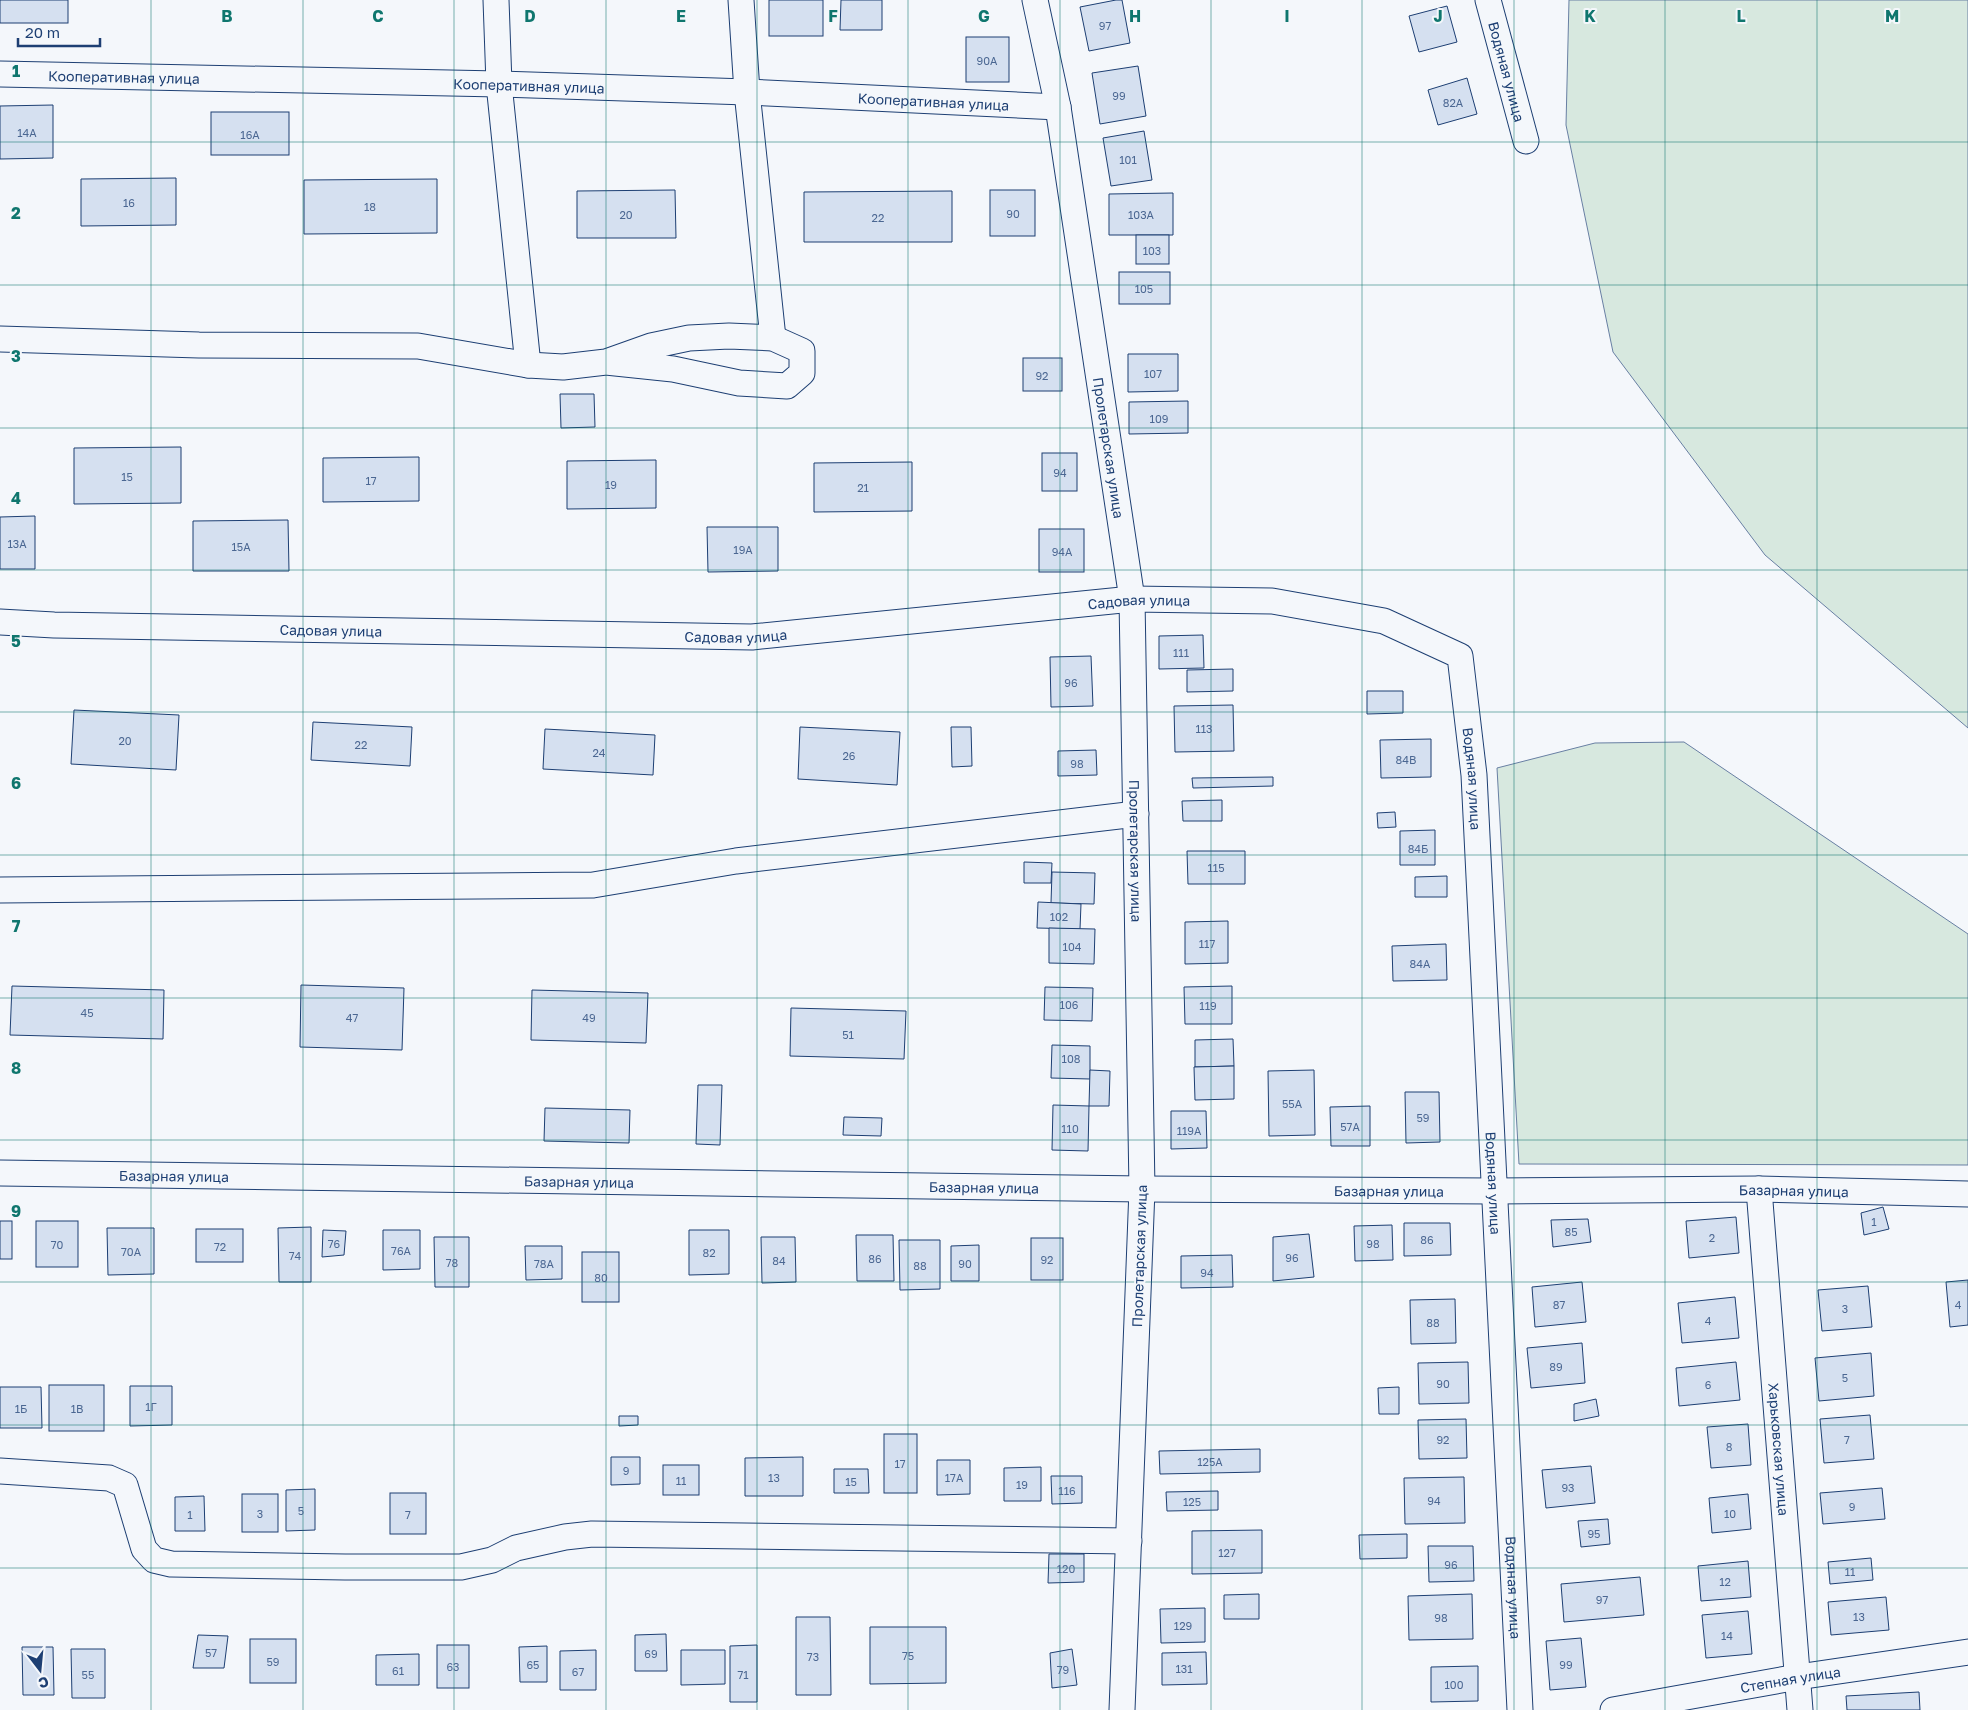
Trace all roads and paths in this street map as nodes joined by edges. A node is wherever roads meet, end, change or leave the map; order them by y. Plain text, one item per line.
1 (496, 0) edge
2 (741, 0) edge
3 (1035, 0) edge
4 (1488, 0) edge
5 (0, 74) edge
6 (499, 84) junction
7 (747, 92) junction
8 (1058, 107) junction
9 (1526, 142) dead end
10 (773, 338) junction
11 (0, 339) edge
12 (606, 362) junction
13 (528, 365) junction
14 (1132, 599) junction
15 (0, 622) edge
16 (1460, 656) joint
17 (1136, 814) junction
18 (0, 890) edge
19 (0, 1173) edge
20 (1142, 1189) junction
21 (1760, 1189) junction
22 (1493, 1191) junction
23 (1968, 1194) edge
24 (0, 1471) edge
25 (1129, 1541) junction
26 (1968, 1652) edge
27 (1798, 1677) junction
28 (1122, 1710) edge
29 (1520, 1710) edge
30 (1613, 1710) edge
31 (1800, 1710) edge

1 - 6 street
2 - 7 street
3 - 8 street, Пролетарская улица
4 - 9 street, Водяная улица
5 - 6 street, Кооперативная улица
6 - 7 street, Кооперативная улица
6 - 13 street
7 - 8 street, Кооперативная улица
7 - 10 street
8 - 14 street, Пролетарская улица
10 - 12 street
10 - 12 street
11 - 13 street
12 - 13 street
14 - 15 street, Садовая улица
14 - 16 street, Садовая улица
14 - 17 street, Пролетарская улица
16 - 22 street, Водяная улица
17 - 18 street
17 - 20 street, Пролетарская улица
19 - 20 street, Базарная улица
20 - 22 street, Базарная улица
20 - 25 street, Пролетарская улица
21 - 22 street, Базарная улица
21 - 23 street, Базарная улица
21 - 27 street, Харьковская улица
22 - 29 street, Водяная улица
24 - 25 street
25 - 28 street, Пролетарская улица
26 - 27 street, Степная улица
27 - 30 street, Степная улица
27 - 31 street, Харьковская улица

